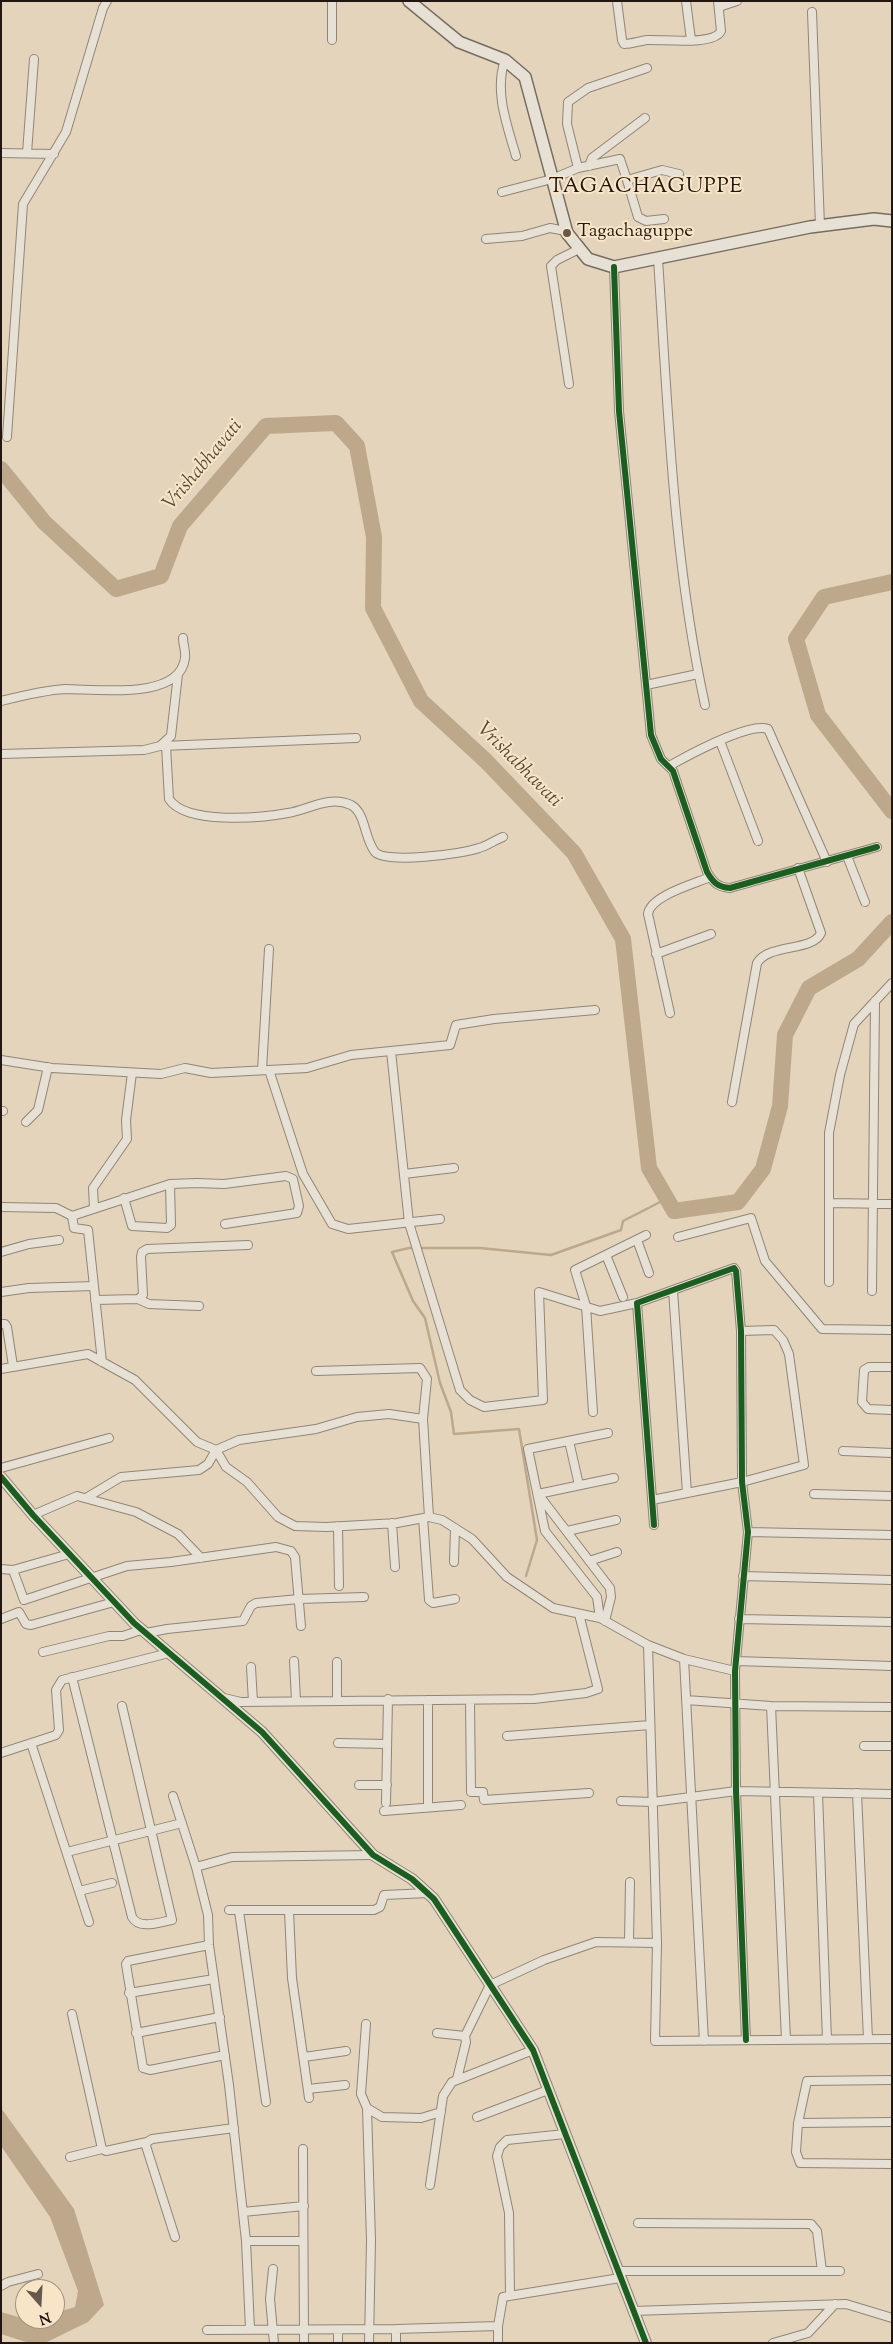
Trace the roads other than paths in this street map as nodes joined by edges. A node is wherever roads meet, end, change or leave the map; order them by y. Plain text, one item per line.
1 (108, 1) edge
2 (332, 1) edge
3 (409, 1) edge
4 (618, 1) edge
5 (686, 1) edge
6 (737, 1) edge
7 (719, 4) edge
8 (417, 5) edge
9 (812, 12) dead end
10 (332, 40) dead end
11 (691, 40) junction
12 (34, 59) dead end
13 (505, 60) junction
14 (647, 68) dead end
15 (645, 118) dead end
16 (1, 153) edge
17 (28, 154) junction
18 (54, 154) junction
19 (516, 156) dead end
20 (589, 166) junction
21 (578, 168) junction
22 (679, 174) dead end
23 (552, 179) junction
24 (627, 180) junction
25 (502, 192) dead end
26 (664, 219) dead end
27 (892, 222) edge
28 (820, 226) junction
29 (566, 231) junction
30 (486, 238) dead end
31 (580, 249) junction
32 (658, 259) junction
33 (614, 267) junction
34 (569, 384) dead end
35 (6, 437) dead end
36 (183, 638) dead end
37 (178, 674) junction
38 (698, 674) junction
39 (646, 686) junction
40 (1, 701) edge
41 (705, 706) dead end
42 (356, 738) dead end
43 (720, 742) junction
44 (163, 746) junction
45 (1, 754) edge
46 (669, 766) junction
47 (503, 837) dead end
48 (758, 841) dead end
49 (877, 847) dead end
50 (847, 856) junction
51 (827, 862) junction
52 (798, 868) junction
53 (710, 877) junction
54 (865, 902) dead end
55 (711, 934) dead end
56 (269, 949) dead end
57 (656, 954) junction
58 (892, 983) edge
59 (875, 1001) junction
60 (596, 1010) dead end
61 (670, 1013) dead end
62 (390, 1051) junction
63 (1, 1060) edge
64 (48, 1068) junction
65 (266, 1070) junction
66 (132, 1073) junction
67 (732, 1102) dead end
68 (26, 1122) dead end
69 (454, 1168) dead end
70 (404, 1174) junction
71 (170, 1184) junction
72 (124, 1198) junction
73 (829, 1203) junction
74 (892, 1204) edge
75 (873, 1205) junction
76 (1, 1206) edge
77 (94, 1208) junction
78 (72, 1216) junction
79 (440, 1219) dead end
80 (409, 1223) junction
81 (225, 1224) dead end
82 (646, 1235) dead end
83 (678, 1237) dead end
84 (58, 1240) dead end
85 (637, 1240) junction
86 (248, 1245) dead end
87 (1, 1252) edge
88 (606, 1255) junction
89 (649, 1273) dead end
90 (828, 1282) dead end
91 (94, 1286) junction
92 (673, 1290) junction
93 (872, 1291) dead end
94 (1, 1292) edge
95 (623, 1297) dead end
96 (138, 1299) junction
97 (95, 1300) junction
98 (637, 1304) junction
99 (199, 1306) dead end
100 (586, 1306) junction
101 (1, 1324) edge
102 (892, 1330) edge
103 (741, 1331) junction
104 (102, 1362) junction
105 (13, 1366) junction
106 (892, 1367) edge
107 (1, 1369) edge
108 (316, 1372) dead end
109 (892, 1410) edge
110 (593, 1412) dead end
111 (423, 1419) junction
112 (608, 1433) dead end
113 (109, 1438) dead end
114 (569, 1441) junction
115 (216, 1450) junction
116 (843, 1451) dead end
117 (892, 1453) edge
118 (1, 1468) edge
119 (1, 1477) edge
120 (614, 1478) dead end
121 (742, 1482) junction
122 (579, 1485) junction
123 (688, 1493) junction
124 (538, 1494) junction
125 (814, 1494) dead end
126 (892, 1496) edge
127 (86, 1498) junction
128 (652, 1500) junction
129 (33, 1515) junction
130 (426, 1518) junction
131 (616, 1520) dead end
132 (392, 1523) junction
133 (654, 1525) dead end
134 (338, 1526) junction
135 (456, 1528) junction
136 (567, 1531) junction
137 (748, 1532) junction
138 (892, 1535) edge
139 (617, 1552) dead end
140 (69, 1554) junction
141 (201, 1558) junction
142 (589, 1560) junction
143 (454, 1562) dead end
144 (395, 1567) dead end
145 (1, 1569) edge
146 (13, 1570) junction
147 (743, 1576) junction
148 (91, 1578) junction
149 (892, 1580) edge
150 (339, 1586) dead end
151 (364, 1597) dead end
152 (299, 1599) junction
153 (455, 1599) dead end
154 (114, 1602) junction
155 (579, 1614) junction
156 (1, 1619) edge
157 (739, 1619) junction
158 (603, 1620) junction
159 (892, 1622) edge
160 (301, 1626) dead end
161 (144, 1632) junction
162 (648, 1645) junction
163 (43, 1652) dead end
164 (169, 1653) junction
165 (684, 1659) junction
166 (294, 1661) dead end
167 (736, 1661) junction
168 (337, 1662) dead end
169 (892, 1666) edge
170 (251, 1667) dead end
171 (735, 1671) junction
172 (72, 1677) junction
173 (222, 1698) junction
174 (388, 1699) junction
175 (338, 1700) junction
176 (428, 1700) junction
177 (470, 1700) junction
178 (686, 1700) junction
179 (296, 1701) junction
180 (253, 1702) junction
181 (736, 1704) junction
182 (122, 1706) dead end
183 (771, 1706) junction
184 (892, 1707) edge
185 (650, 1725) junction
186 (507, 1736) dead end
187 (31, 1743) junction
188 (338, 1743) dead end
189 (388, 1744) junction
190 (864, 1746) dead end
191 (892, 1746) edge
192 (1, 1753) edge
193 (386, 1785) junction
194 (359, 1786) dead end
195 (736, 1792) junction
196 (776, 1792) junction
197 (818, 1792) junction
198 (589, 1793) dead end
199 (857, 1793) junction
200 (892, 1794) edge
201 (173, 1796) dead end
202 (691, 1796) junction
203 (621, 1802) dead end
204 (653, 1802) junction
205 (461, 1804) dead end
206 (428, 1807) junction
207 (182, 1823) junction
208 (152, 1831) junction
209 (112, 1842) junction
210 (66, 1852) junction
211 (373, 1855) junction
212 (196, 1867) junction
213 (630, 1882) dead end
214 (112, 1883) dead end
215 (79, 1891) junction
216 (428, 1894) junction
217 (229, 1910) dead end
218 (239, 1911) junction
219 (289, 1911) junction
220 (89, 1922) dead end
221 (629, 1942) junction
222 (657, 1942) junction
223 (209, 1944) junction
224 (214, 1979) junction
225 (490, 1985) junction
226 (129, 1993) junction
227 (72, 2014) dead end
228 (220, 2017) junction
229 (366, 2024) dead end
230 (136, 2033) junction
231 (437, 2033) dead end
232 (466, 2036) junction
233 (868, 2039) junction
234 (892, 2039) edge
235 (746, 2040) junction
236 (786, 2040) junction
237 (827, 2040) junction
238 (704, 2041) junction
239 (533, 2050) junction
240 (346, 2051) dead end
241 (225, 2055) junction
242 (304, 2057) junction
243 (457, 2079) junction
244 (892, 2080) edge
245 (345, 2085) dead end
246 (308, 2089) junction
247 (548, 2090) junction
248 (309, 2098) dead end
249 (266, 2102) dead end
250 (368, 2108) junction
251 (440, 2112) junction
252 (477, 2117) dead end
253 (892, 2122) edge
254 (798, 2123) junction
255 (234, 2128) junction
256 (565, 2134) junction
257 (147, 2142) junction
258 (102, 2149) junction
259 (303, 2149) dead end
260 (70, 2156) dead end
261 (892, 2164) edge
262 (430, 2186) dead end
263 (304, 2206) junction
264 (243, 2212) junction
265 (638, 2223) dead end
266 (175, 2237) dead end
267 (246, 2241) junction
268 (303, 2241) junction
269 (273, 2269) dead end
270 (822, 2271) junction
271 (840, 2271) dead end
272 (38, 2274) dead end
273 (619, 2274) junction
274 (1, 2286) edge
275 (510, 2296) junction
276 (835, 2304) junction
277 (633, 2311) junction
278 (892, 2318) edge
279 (498, 2326) junction
280 (250, 2329) junction
281 (304, 2329) junction
282 (369, 2329) junction
283 (396, 2329) junction
284 (207, 2330) dead end
285 (274, 2330) junction
286 (338, 2330) junction
287 (274, 2343) edge
288 (304, 2343) edge
289 (338, 2343) edge
290 (369, 2343) edge
291 (396, 2343) edge
292 (498, 2343) edge
293 (646, 2343) edge
294 (773, 2343) edge

1 - 18 street
2 - 10 street
3 - 8 main road
4 - 11 street
5 - 11 street
6 - 7 street
7 - 11 street
8 - 13 main road
9 - 28 street
12 - 17 street
13 - 19 street
13 - 23 main road
14 - 21 street
15 - 20 street
16 - 17 street
17 - 18 street
18 - 35 street
20 - 21 street
20 - 24 street
21 - 23 street
22 - 24 street
23 - 25 street
23 - 29 main road
24 - 26 street
27 - 28 main road
28 - 32 main road
29 - 30 street
29 - 31 main road
31 - 33 main road
31 - 34 street
32 - 33 main road
32 - 38 street
33 - 39 street
36 - 37 street
37 - 40 street
37 - 44 street
38 - 39 street
38 - 41 street
39 - 46 street
42 - 44 street
43 - 46 street
43 - 48 street
43 - 51 street
44 - 45 street
44 - 47 street
46 - 53 street
49 - 50 street
50 - 51 street
50 - 54 street
51 - 52 street
52 - 53 street
52 - 67 street
53 - 57 street
55 - 57 street
56 - 65 street
57 - 61 street
58 - 59 street
59 - 73 street
59 - 75 street
60 - 62 street
62 - 65 street
62 - 70 street
63 - 64 street
64 - 66 street
64 - 68 street
65 - 66 street
65 - 80 street
66 - 77 street
69 - 70 street
70 - 80 street
71 - 72 street
71 - 72 street
71 - 81 street
72 - 77 street
73 - 75 street
73 - 90 street
74 - 75 street
75 - 93 street
76 - 78 street
77 - 78 street
78 - 91 street
79 - 80 street
80 - 100 street
82 - 85 street
83 - 102 street
84 - 87 street
85 - 88 street
85 - 89 street
86 - 96 street
88 - 95 street
88 - 100 street
91 - 94 street
91 - 97 street
92 - 98 street
92 - 103 street
92 - 123 street
96 - 97 street
96 - 99 street
97 - 104 street
98 - 100 street
98 - 128 street
100 - 110 street
101 - 105 street
103 - 121 street
103 - 121 street
104 - 105 street
104 - 115 street
105 - 107 street
106 - 109 street
108 - 111 street
111 - 115 street
111 - 130 street
112 - 114 street
113 - 118 street
114 - 122 street
114 - 124 street
115 - 127 street
115 - 134 street
116 - 117 street
119 - 129 street
120 - 122 street
121 - 123 street
121 - 137 street
122 - 124 street
123 - 128 street
124 - 136 street
124 - 158 street
125 - 126 street
127 - 129 street
127 - 141 street
128 - 133 street
129 - 140 street
130 - 132 street
130 - 135 street
130 - 153 street
131 - 136 street
132 - 134 street
132 - 144 street
134 - 150 street
135 - 143 street
135 - 155 street
136 - 142 street
137 - 138 street
137 - 147 street
139 - 142 street
140 - 146 street
140 - 148 street
141 - 148 street
141 - 152 street
142 - 158 street
145 - 146 street
146 - 148 street
147 - 149 street
147 - 157 street
148 - 154 street
151 - 152 street
152 - 160 street
152 - 161 street
154 - 156 street
154 - 161 street
155 - 158 street
155 - 177 street
157 - 159 street
157 - 167 street
158 - 162 street
161 - 163 street
161 - 164 street
162 - 165 street
162 - 185 street
164 - 172 street
164 - 173 street
165 - 171 street
165 - 178 street
166 - 179 street
167 - 169 street
167 - 171 street
168 - 175 street
170 - 180 street
171 - 181 street
172 - 187 street
172 - 209 street
173 - 180 street
173 - 211 street
174 - 175 street
174 - 176 street
174 - 189 street
175 - 179 street
176 - 177 street
176 - 206 street
177 - 198 street
178 - 181 street
178 - 202 street
179 - 180 street
181 - 183 street
181 - 195 street
182 - 208 street
183 - 184 street
183 - 196 street
185 - 186 street
185 - 204 street
187 - 192 street
187 - 210 street
188 - 189 street
189 - 193 street
190 - 191 street
193 - 194 street
193 - 206 street
195 - 196 street
195 - 202 street
195 - 235 street
196 - 197 street
196 - 236 street
197 - 199 street
197 - 237 street
199 - 200 street
199 - 233 street
201 - 207 street
202 - 204 street
202 - 238 street
203 - 204 street
204 - 222 street
205 - 206 street
207 - 208 street
207 - 212 street
208 - 209 street
208 - 209 street
209 - 210 street
210 - 215 street
211 - 212 street
211 - 216 street
212 - 223 street
213 - 221 street
214 - 215 street
215 - 220 street
216 - 219 street
216 - 225 street
217 - 218 street
218 - 219 street
218 - 249 street
219 - 242 street
221 - 222 street
221 - 225 street
222 - 238 street
223 - 224 street
223 - 226 street
224 - 226 street
224 - 228 street
225 - 232 street
225 - 239 street
226 - 230 street
227 - 258 street
228 - 230 street
228 - 241 street
229 - 250 street
230 - 241 street
231 - 232 street
232 - 243 street
233 - 234 street
233 - 237 street
235 - 236 street
235 - 238 street
236 - 237 street
239 - 243 street
239 - 247 street
240 - 242 street
241 - 255 street
242 - 246 street
243 - 251 street
244 - 254 street
245 - 246 street
246 - 248 street
247 - 252 street
247 - 256 street
250 - 251 street
250 - 282 street
251 - 262 street
253 - 254 street
254 - 261 street
255 - 257 street
255 - 264 street
256 - 273 street
256 - 275 street
257 - 258 street
257 - 266 street
258 - 260 street
259 - 263 street
263 - 264 street
263 - 268 street
264 - 267 street
265 - 270 street
267 - 268 street
267 - 280 street
268 - 281 street
269 - 285 street
270 - 271 street
270 - 273 street
272 - 274 street
273 - 275 street
273 - 277 street
275 - 279 street
276 - 277 street
276 - 278 street
276 - 294 street
277 - 293 street
279 - 283 street
279 - 292 street
280 - 284 street
280 - 285 street
281 - 285 street
281 - 286 street
281 - 288 street
282 - 283 street
282 - 286 street
282 - 290 street
283 - 291 street
285 - 287 street
286 - 289 street

